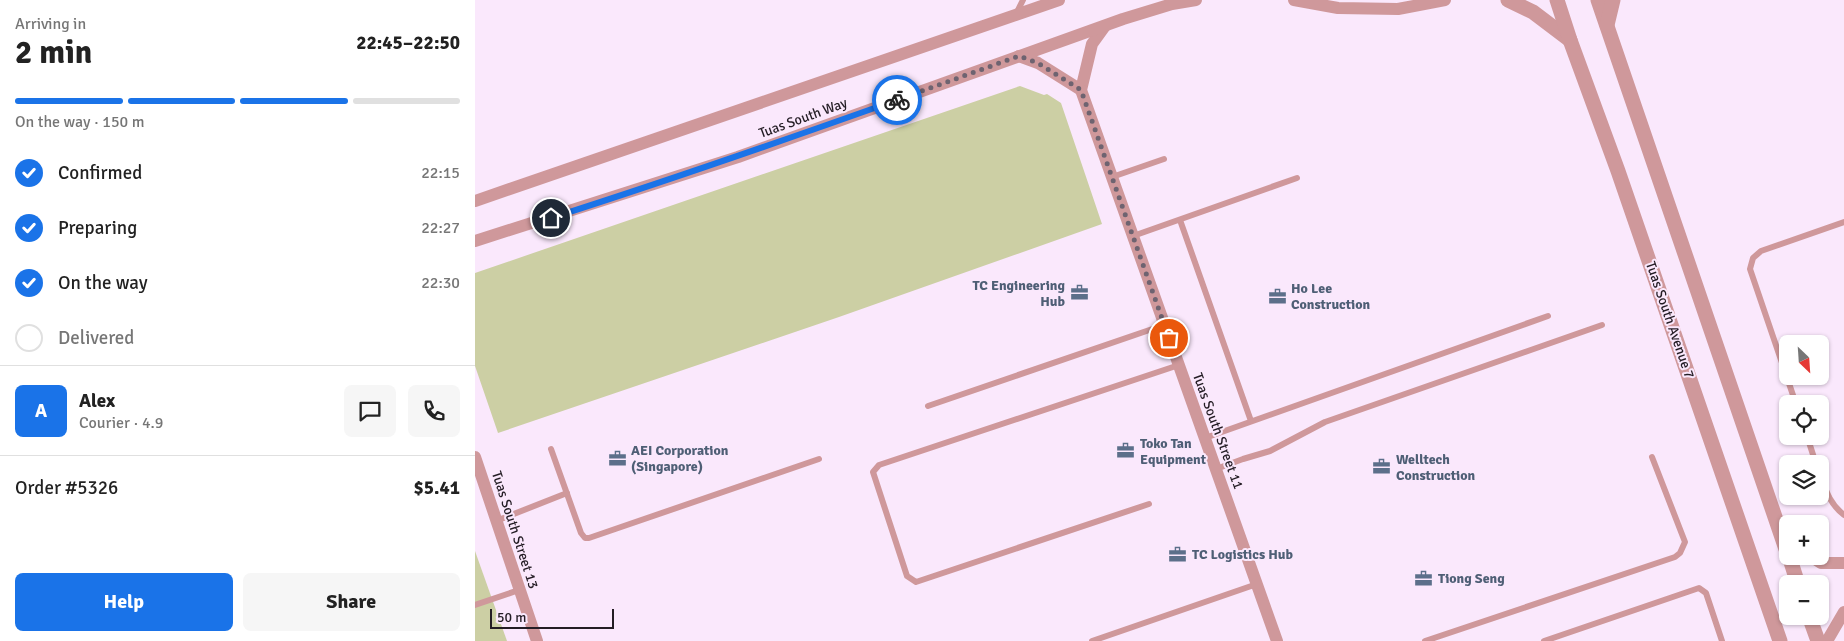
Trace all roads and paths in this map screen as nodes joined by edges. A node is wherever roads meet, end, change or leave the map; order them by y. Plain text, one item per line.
1 (1023, 0) edge
2 (1059, 0) edge
3 (1196, 0) edge
4 (1294, 0) edge
5 (1445, 0) edge
6 (1508, 0) edge
7 (1557, 0) edge
8 (1598, 0) edge
9 (1613, 0) edge
10 (1015, 15) junction
11 (1106, 25) junction
12 (1607, 26) junction
13 (1570, 40) junction
14 (1019, 56) junction
15 (1081, 90) junction
16 (1164, 159) dead end
17 (1112, 177) junction
18 (1297, 178) dead end
19 (475, 201) edge
20 (1180, 220) junction
21 (1844, 222) edge
22 (1133, 236) junction
23 (476, 241) edge
24 (1548, 316) dead end
25 (1164, 324) junction
26 (1603, 325) dead end
27 (1179, 365) junction
28 (1793, 395) edge
29 (928, 406) dead end
30 (1251, 421) junction
31 (1205, 438) junction
32 (551, 450) dead end
33 (475, 457) edge
34 (1652, 457) dead end
35 (819, 459) dead end
36 (1216, 469) junction
37 (567, 493) junction
38 (1829, 499) edge
39 (1149, 504) dead end
40 (1844, 515) edge
41 (496, 521) junction
42 (1779, 524) edge
43 (1844, 563) edge
44 (1829, 564) edge
45 (1257, 584) junction
46 (519, 590) junction
47 (475, 605) edge
48 (1844, 612) edge
49 (1812, 625) edge
50 (537, 641) edge
51 (1093, 641) edge
52 (1277, 641) edge
53 (1425, 641) edge
54 (1544, 641) edge
55 (1723, 641) edge
56 (1780, 641) edge
57 (1818, 641) edge
58 (1827, 641) edge

1 - 10 lane
2 - 10 street, Tuas South Way
3 - 11 street, Tuas South Way
4 - 5 street
6 - 13 street
7 - 13 street, Tuas South Avenue 7
8 - 12 street
9 - 12 street
10 - 19 street, Tuas South Way
11 - 14 street, Tuas South Way
11 - 15 street
12 - 42 street
13 - 56 street, Tuas South Avenue 7
14 - 15 street
14 - 23 street, Tuas South Way
15 - 17 street, Tuas South Street 11
16 - 17 lane
17 - 22 street, Tuas South Street 11
18 - 20 lane
20 - 22 lane
20 - 30 lane
21 - 28 lane
22 - 25 street, Tuas South Street 11
24 - 30 lane
25 - 27 street, Tuas South Street 11
25 - 29 lane
26 - 36 lane
27 - 31 street, Tuas South Street 11
27 - 39 lane
30 - 31 lane
31 - 36 street, Tuas South Street 11
32 - 37 lane
33 - 41 street, Tuas South Street 13
34 - 53 lane
35 - 37 lane
36 - 45 street, Tuas South Street 11
37 - 41 lane
38 - 40 lane
41 - 46 street, Tuas South Street 13
43 - 44 street
45 - 51 lane
45 - 52 street, Tuas South Street 11
46 - 47 lane
46 - 50 street, Tuas South Street 13
48 - 58 street
49 - 57 street
54 - 55 lane

